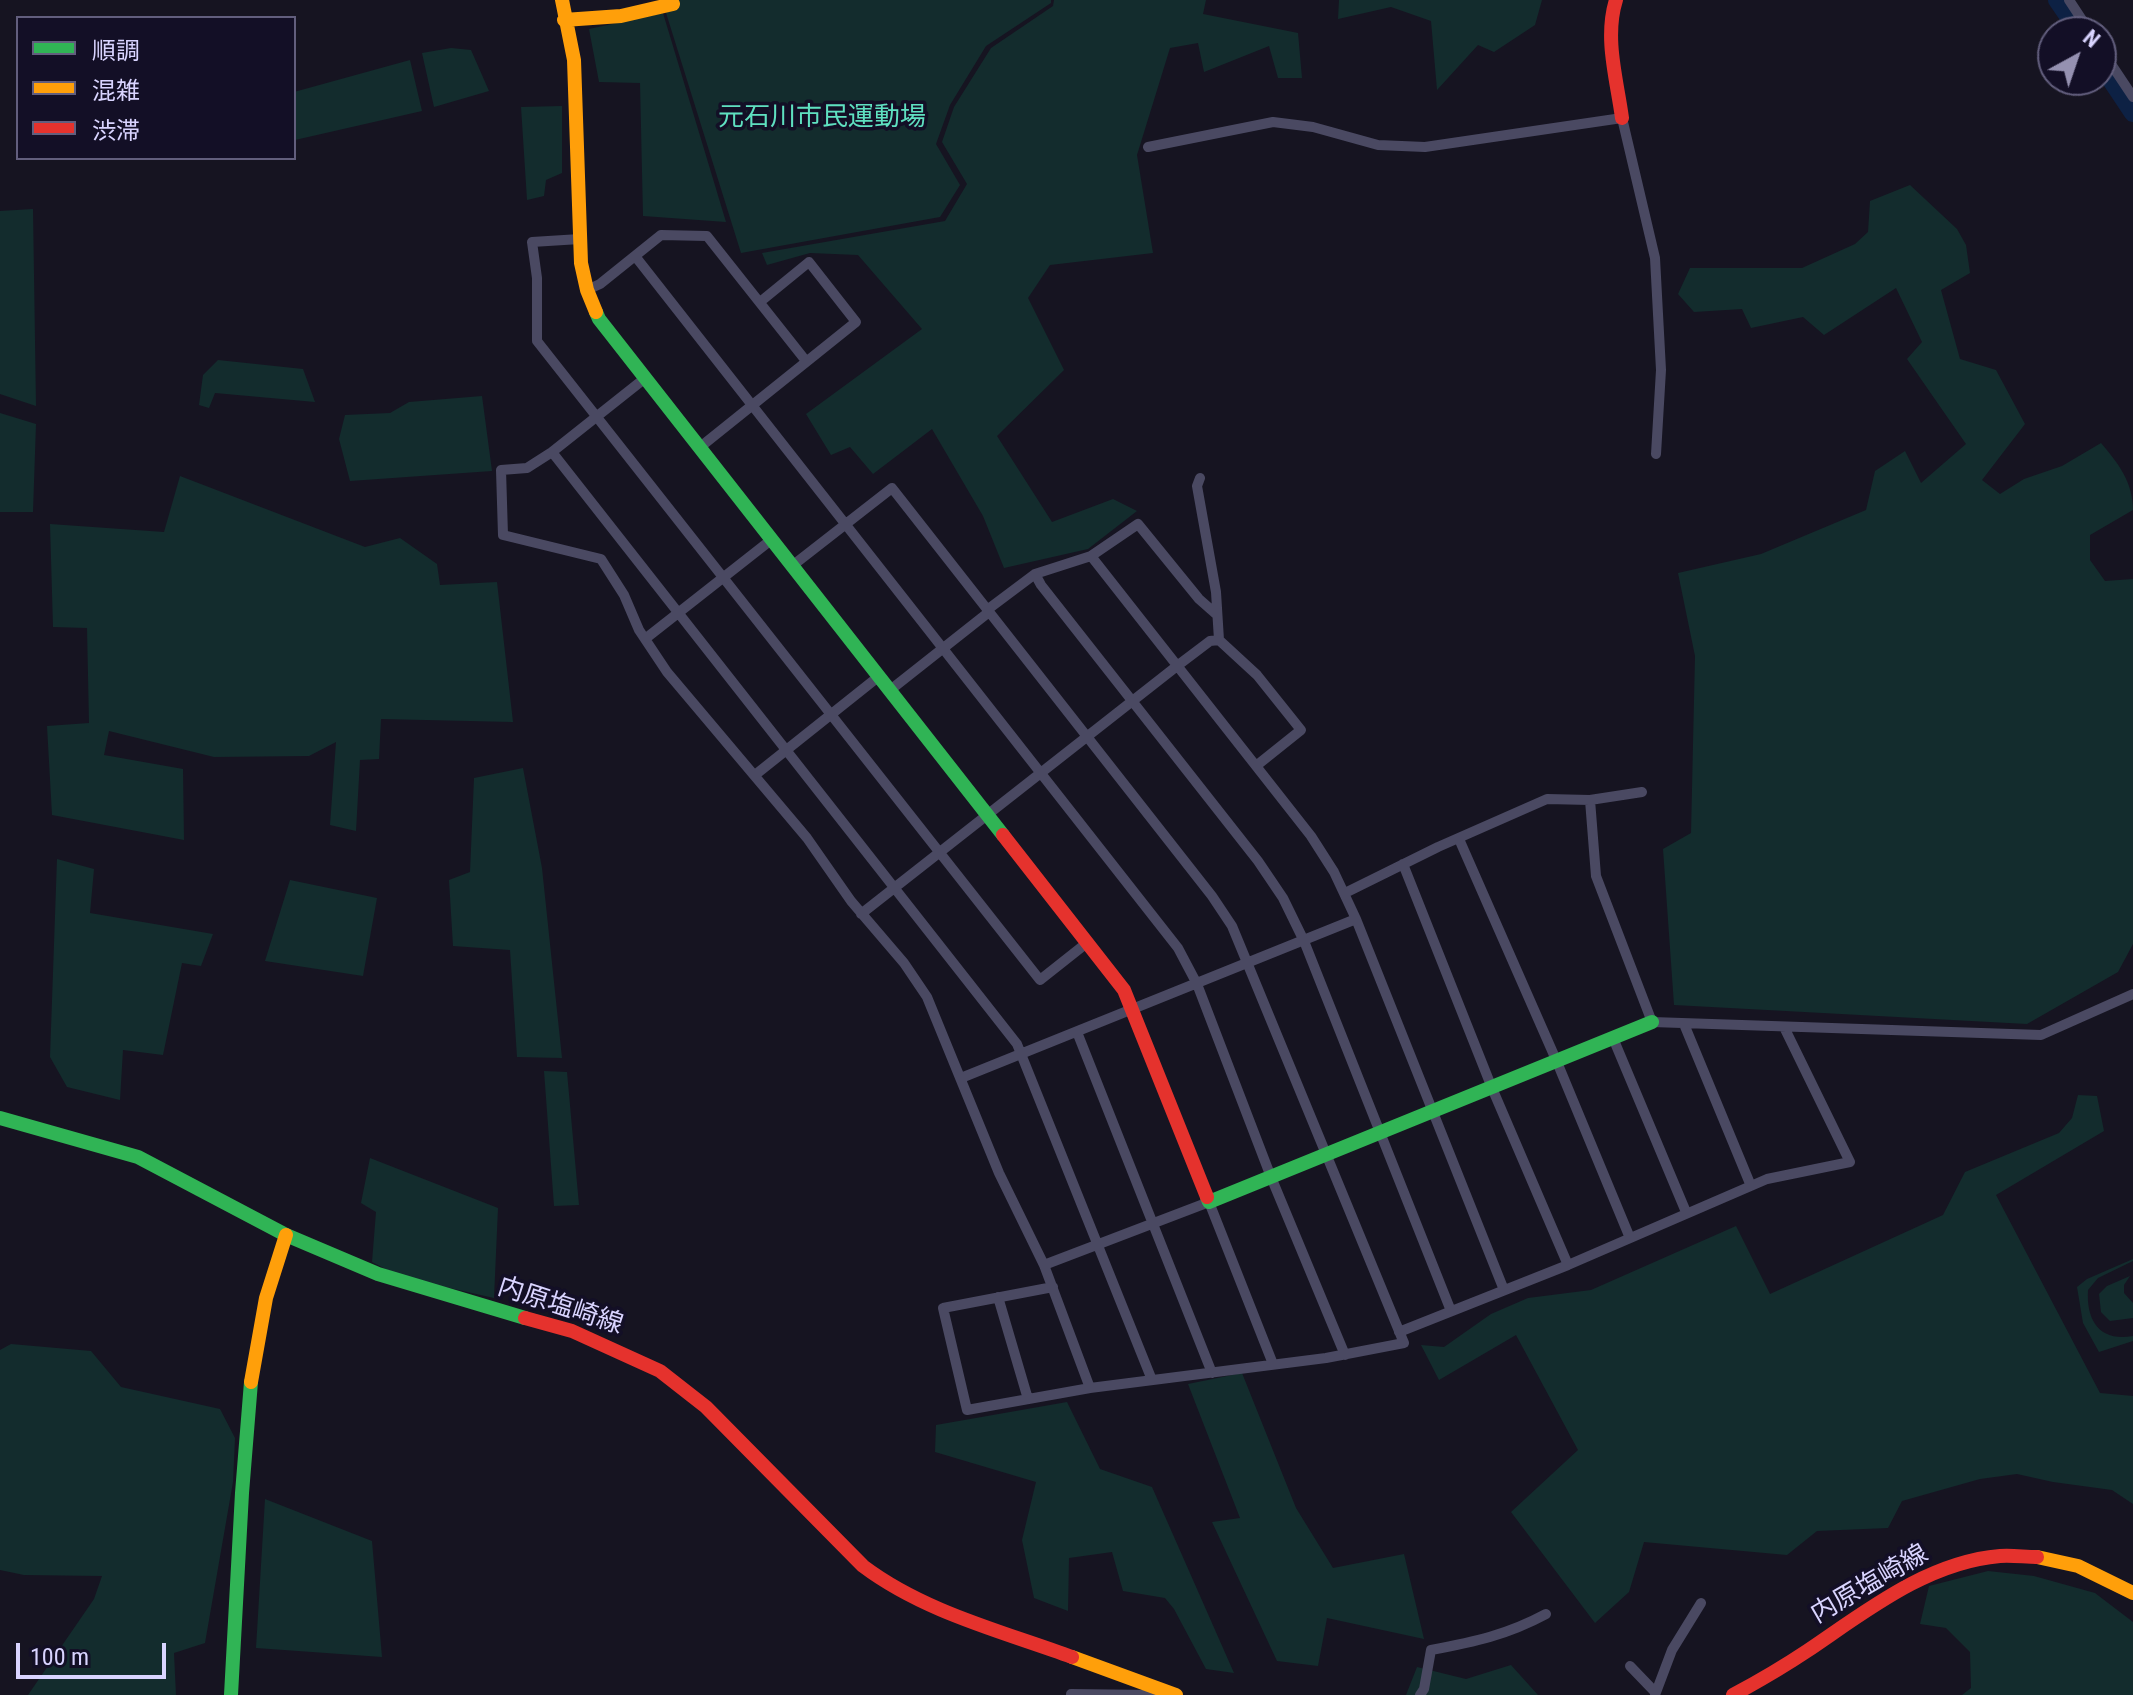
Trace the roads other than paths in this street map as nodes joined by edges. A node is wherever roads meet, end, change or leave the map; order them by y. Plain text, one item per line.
1 (562, 0) edge
2 (1616, 0) edge
3 (673, 4) dead end
4 (564, 20) junction
5 (2117, 73) edge
6 (2133, 97) edge
7 (1622, 118) junction
8 (1148, 147) dead end
9 (580, 239) junction
10 (635, 256) junction
11 (587, 290) junction
12 (760, 302) junction
13 (806, 361) junction
14 (644, 379) junction
15 (752, 406) junction
16 (596, 417) junction
17 (699, 448) junction
18 (552, 452) junction
19 (1656, 454) dead end
20 (1200, 478) dead end
21 (846, 524) junction
22 (771, 540) junction
23 (1091, 556) junction
24 (792, 566) junction
25 (1035, 574) junction
26 (723, 579) junction
27 (988, 611) junction
28 (678, 613) junction
29 (1216, 614) junction
30 (645, 639) junction
31 (1219, 640) junction
32 (942, 648) junction
33 (1177, 666) junction
34 (878, 677) junction
35 (889, 691) junction
36 (1132, 701) junction
37 (831, 715) junction
38 (1086, 737) junction
39 (786, 751) junction
40 (1256, 766) junction
41 (1041, 773) junction
42 (755, 775) junction
43 (1642, 792) dead end
44 (1590, 800) junction
45 (987, 815) junction
46 (1459, 839) junction
47 (939, 853) junction
48 (1403, 864) junction
49 (894, 889) junction
50 (1345, 893) junction
51 (861, 914) junction
52 (1356, 919) junction
53 (1304, 941) junction
54 (1088, 942) junction
55 (1250, 962) junction
56 (1197, 984) junction
57 (2133, 994) edge
58 (1133, 1010) junction
59 (1652, 1022) junction
60 (1684, 1024) junction
61 (1784, 1027) junction
62 (1077, 1032) junction
63 (1613, 1038) junction
64 (1021, 1055) junction
65 (1557, 1062) junction
66 (961, 1078) junction
67 (1492, 1088) junction
68 (1434, 1111) junction
69 (0, 1118) edge
70 (1379, 1133) junction
71 (1327, 1154) junction
72 (1271, 1177) junction
73 (1751, 1186) junction
74 (1209, 1202) junction
75 (1686, 1212) junction
76 (1152, 1225) junction
77 (286, 1235) junction
78 (1630, 1238) junction
79 (1099, 1244) junction
80 (1044, 1265) junction
81 (1568, 1265) junction
82 (1053, 1287) junction
83 (1504, 1290) junction
84 (998, 1297) junction
85 (1451, 1311) junction
86 (1399, 1332) junction
87 (1345, 1355) junction
88 (1273, 1364) junction
89 (1212, 1373) junction
90 (1152, 1380) junction
91 (1090, 1388) junction
92 (1028, 1399) junction
93 (2133, 1593) edge
94 (1701, 1603) dead end
95 (1546, 1614) dead end
96 (1630, 1666) dead end
97 (1169, 1693) edge
98 (1655, 1693) edge
99 (1071, 1694) edge
100 (231, 1695) edge
101 (1420, 1695) edge
102 (1733, 1695) edge

1 - 4 street
2 - 7 street
3 - 4 street
4 - 9 street
5 - 6 street
7 - 8 street
7 - 19 street
9 - 11 street
9 - 16 street
10 - 11 street
10 - 12 street
10 - 15 street
11 - 14 street
12 - 13 street
12 - 13 street
13 - 15 street
14 - 16 street
14 - 17 street
15 - 17 street
15 - 21 street
16 - 18 street
16 - 26 street
17 - 22 street
18 - 28 street
18 - 30 street
20 - 29 street
21 - 24 street
21 - 27 street
21 - 32 street
22 - 24 street
22 - 26 street
23 - 25 street
23 - 29 street
23 - 33 street
24 - 34 street
25 - 27 street
25 - 36 street
26 - 28 street
26 - 37 street
27 - 32 street
27 - 38 street
28 - 30 street
28 - 39 street
29 - 31 street
30 - 42 street
31 - 33 street
31 - 40 street
32 - 35 street
32 - 41 street
33 - 36 street
33 - 40 street
34 - 35 street
34 - 37 street
35 - 45 street
36 - 38 street
36 - 53 street
37 - 39 street
37 - 47 street
38 - 41 street
38 - 55 street
39 - 42 street
39 - 49 street
40 - 50 street
41 - 45 street
41 - 56 street
42 - 51 street
43 - 44 street
44 - 46 street
44 - 59 street
45 - 47 street
45 - 54 street
46 - 48 street
46 - 65 street
47 - 49 street
47 - 54 street
48 - 50 street
48 - 67 street
49 - 51 street
49 - 64 street
50 - 52 street
51 - 66 street
52 - 53 street
52 - 68 street
53 - 55 street
53 - 70 street
54 - 58 street
55 - 56 street
55 - 71 street
56 - 58 street
56 - 72 street
57 - 61 street
58 - 62 street
58 - 74 street
59 - 60 street
59 - 63 street
60 - 61 street
60 - 73 street
61 - 73 street
62 - 64 street
62 - 76 street
63 - 65 street
63 - 75 street
64 - 66 street
64 - 79 street
65 - 67 street
65 - 78 street
66 - 80 street
67 - 68 street
67 - 81 street
68 - 70 street
68 - 83 street
69 - 77 street, 内原塩崎線
70 - 71 street
70 - 85 street
71 - 72 street
71 - 86 street
72 - 74 street
72 - 87 street
73 - 75 street
74 - 76 street
74 - 88 street
75 - 78 street
76 - 79 street
76 - 89 street
77 - 97 street, 内原塩崎線
77 - 100 street
78 - 81 street
79 - 80 street
79 - 90 street
80 - 82 street
81 - 83 street
82 - 84 street
82 - 91 street
83 - 85 street
84 - 92 street
84 - 92 street
85 - 86 street
86 - 87 street
87 - 88 street
88 - 89 street
89 - 90 street
90 - 91 street
91 - 92 street
93 - 102 street, 内原塩崎線
94 - 98 street
95 - 101 street
96 - 98 street
97 - 99 street

